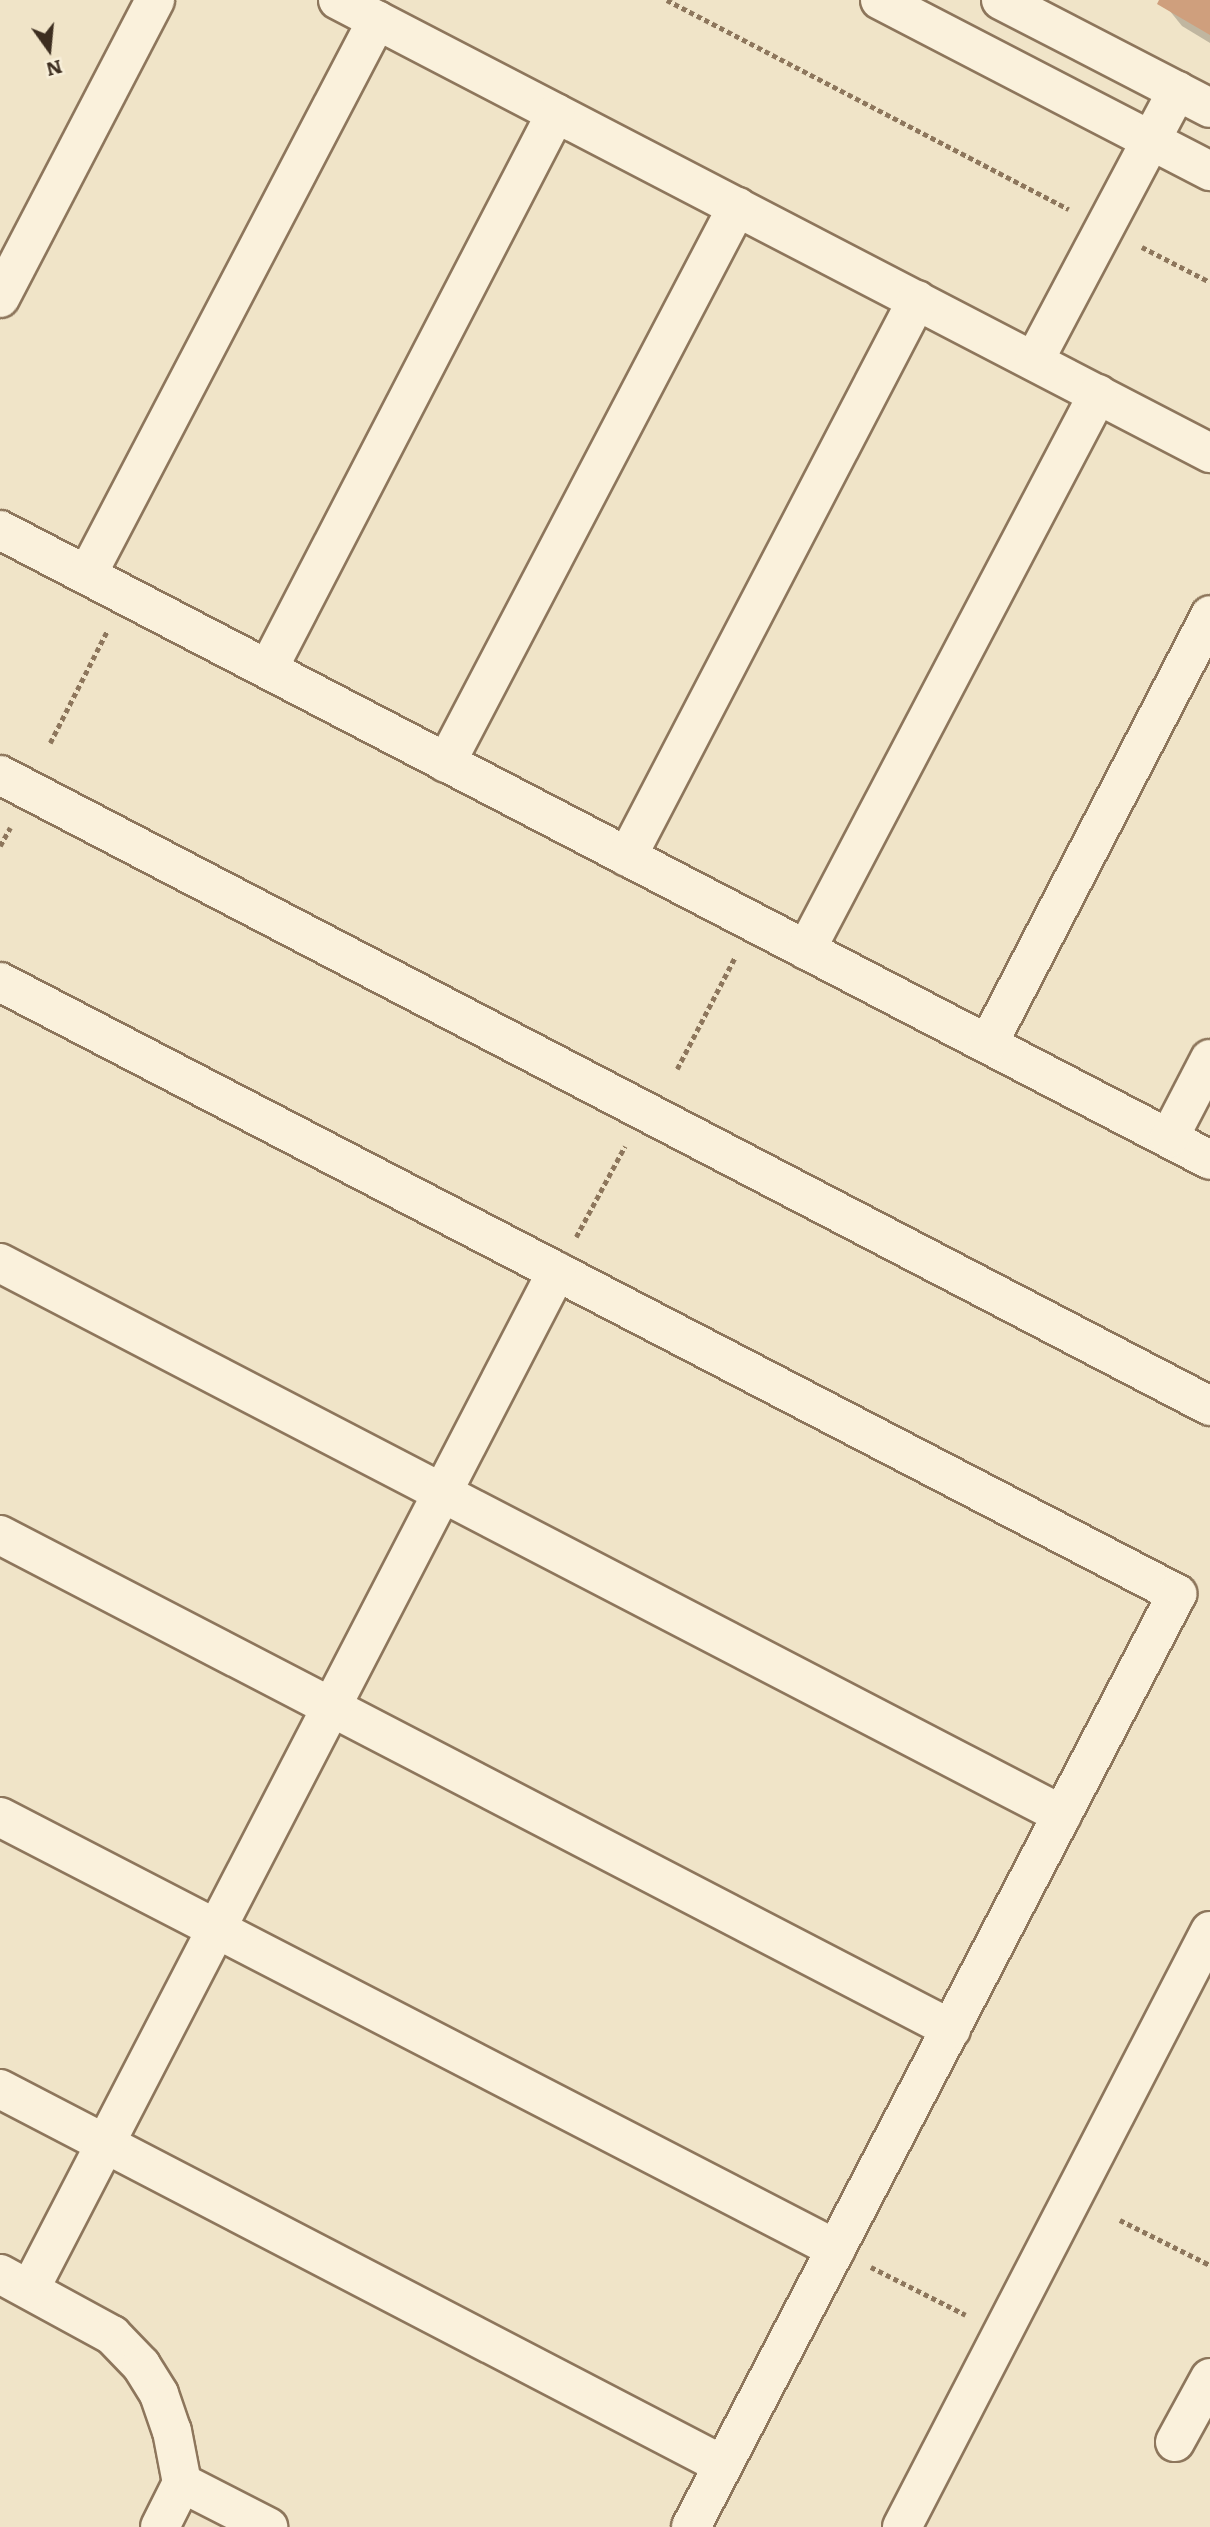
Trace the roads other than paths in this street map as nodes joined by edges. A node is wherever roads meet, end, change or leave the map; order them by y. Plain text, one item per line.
1 (155, 0) edge
2 (338, 0) edge
3 (880, 0) edge
4 (1001, 0) edge
5 (377, 20) junction
6 (1194, 99) edge
7 (556, 113) junction
8 (1151, 140) junction
9 (1210, 171) edge
10 (737, 207) junction
11 (0, 298) edge
12 (917, 300) junction
13 (1034, 361) junction
14 (1098, 394) junction
15 (1210, 453) edge
16 (0, 530) edge
17 (88, 575) junction
18 (1210, 615) edge
19 (268, 669) junction
20 (446, 763) junction
21 (0, 775) edge
22 (627, 856) junction
23 (806, 950) junction
24 (0, 982) edge
25 (988, 1044) junction
26 (1210, 1059) edge
27 (1169, 1139) junction
28 (1210, 1160) edge
29 (0, 1263) edge
30 (557, 1271) junction
31 (1210, 1406) edge
32 (442, 1493) junction
33 (0, 1535) edge
34 (331, 1707) junction
35 (1062, 1815) junction
36 (0, 1817) edge
37 (216, 1929) junction
38 (1210, 1931) edge
39 (951, 2029) junction
40 (0, 2089) edge
41 (105, 2144) junction
42 (836, 2249) junction
43 (15, 2282) edge
44 (1210, 2378) edge
45 (1175, 2442) dead end
46 (723, 2465) junction
47 (182, 2483) junction
48 (160, 2527) edge
49 (268, 2527) edge
50 (691, 2527) edge
51 (902, 2527) edge

1 - 11 street
2 - 5 street
3 - 8 street
4 - 6 street
5 - 7 street
5 - 17 street
6 - 8 street
7 - 10 street
7 - 19 street
8 - 9 street
8 - 13 street
10 - 12 street
10 - 20 street
12 - 13 street
12 - 22 street
13 - 14 street
14 - 15 street
14 - 23 street
16 - 17 street
17 - 19 street
18 - 25 street
19 - 20 street
20 - 22 street
21 - 31 street
22 - 23 street
23 - 25 street
24 - 30 street
25 - 27 street
26 - 27 street
27 - 28 street
29 - 32 street
30 - 32 street
30 - 35 street
32 - 34 street
32 - 35 street
33 - 34 street
34 - 37 street
34 - 39 street
35 - 39 street
36 - 37 street
37 - 41 street
37 - 42 street
38 - 51 street
39 - 42 street
40 - 41 street
41 - 43 street
41 - 46 street
42 - 46 street
43 - 47 street
44 - 45 street
46 - 50 street
47 - 48 street
47 - 49 street

